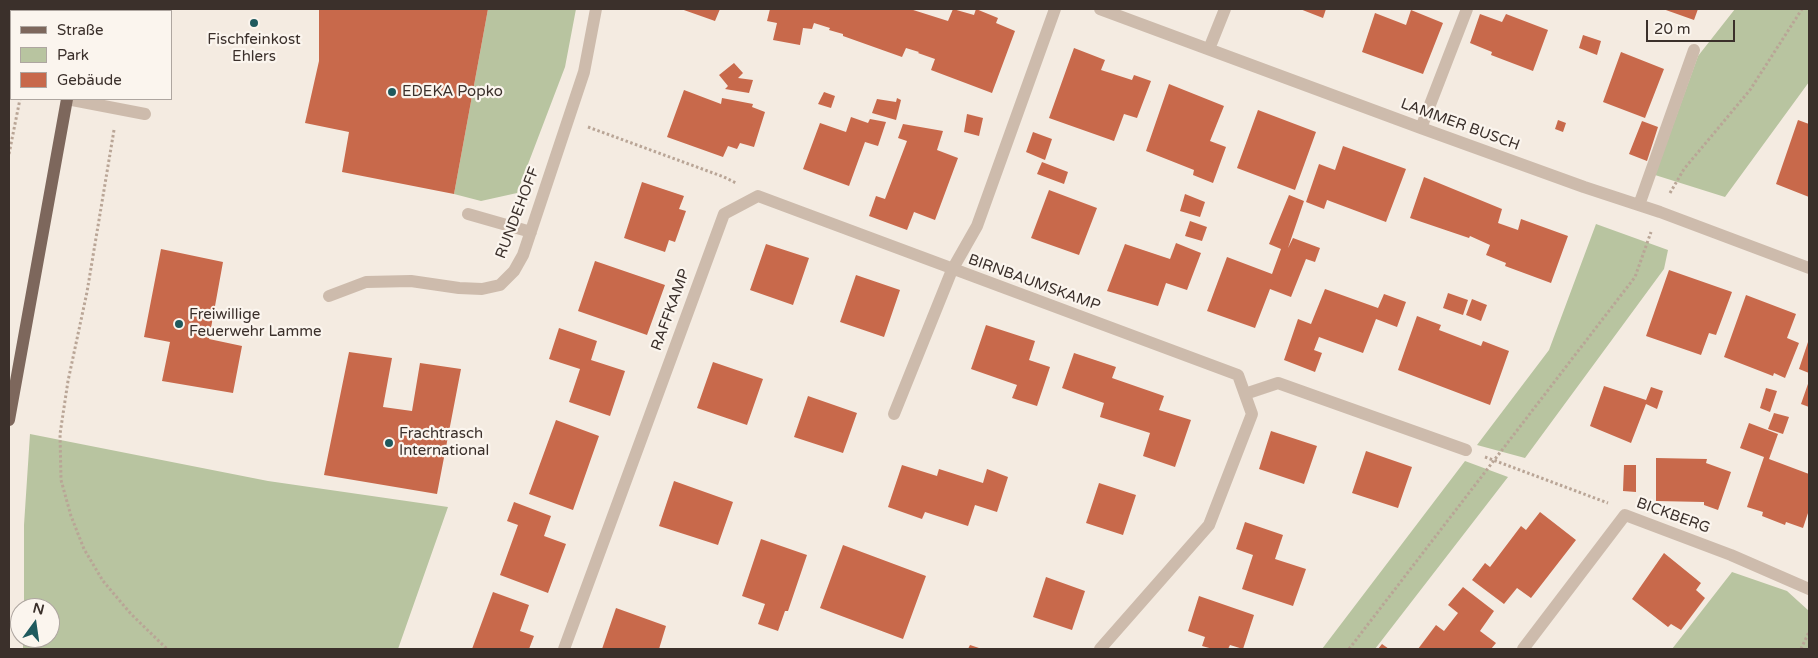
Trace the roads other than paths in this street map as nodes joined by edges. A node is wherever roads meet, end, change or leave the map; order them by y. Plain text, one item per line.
1 (596, 9) edge
2 (1055, 9) edge
3 (1100, 9) edge
4 (1225, 9) edge
5 (1467, 9) edge
6 (1209, 49) junction
7 (1694, 50) dead end
8 (67, 100) edge
9 (72, 100) edge
10 (144, 114) dead end
11 (1421, 128) junction
12 (1638, 205) junction
13 (468, 214) dead end
14 (531, 232) junction
15 (1809, 268) edge
16 (952, 270) junction
17 (329, 296) dead end
18 (1245, 394) junction
19 (894, 414) dead end
20 (9, 420) edge
21 (1466, 450) road end
22 (1809, 589) edge
23 (564, 649) edge
24 (1100, 649) edge
25 (1523, 649) edge

1 - 14 street, RUNDEHOFF
2 - 16 street, BIRNBAUMSKAMP
3 - 6 street, LAMMER BUSCH
4 - 6 street
5 - 11 street
6 - 11 street, LAMMER BUSCH
7 - 12 street
8 - 20 main road
9 - 10 street
11 - 12 street, LAMMER BUSCH
12 - 15 street, LAMMER BUSCH
13 - 14 street
14 - 17 street, RUNDEHOFF
16 - 18 street, BIRNBAUMSKAMP
16 - 19 street
16 - 23 street, RAFFKAMP
18 - 21 street
18 - 24 street, BIRNBAUMSKAMP
22 - 25 street, BICKBERG

